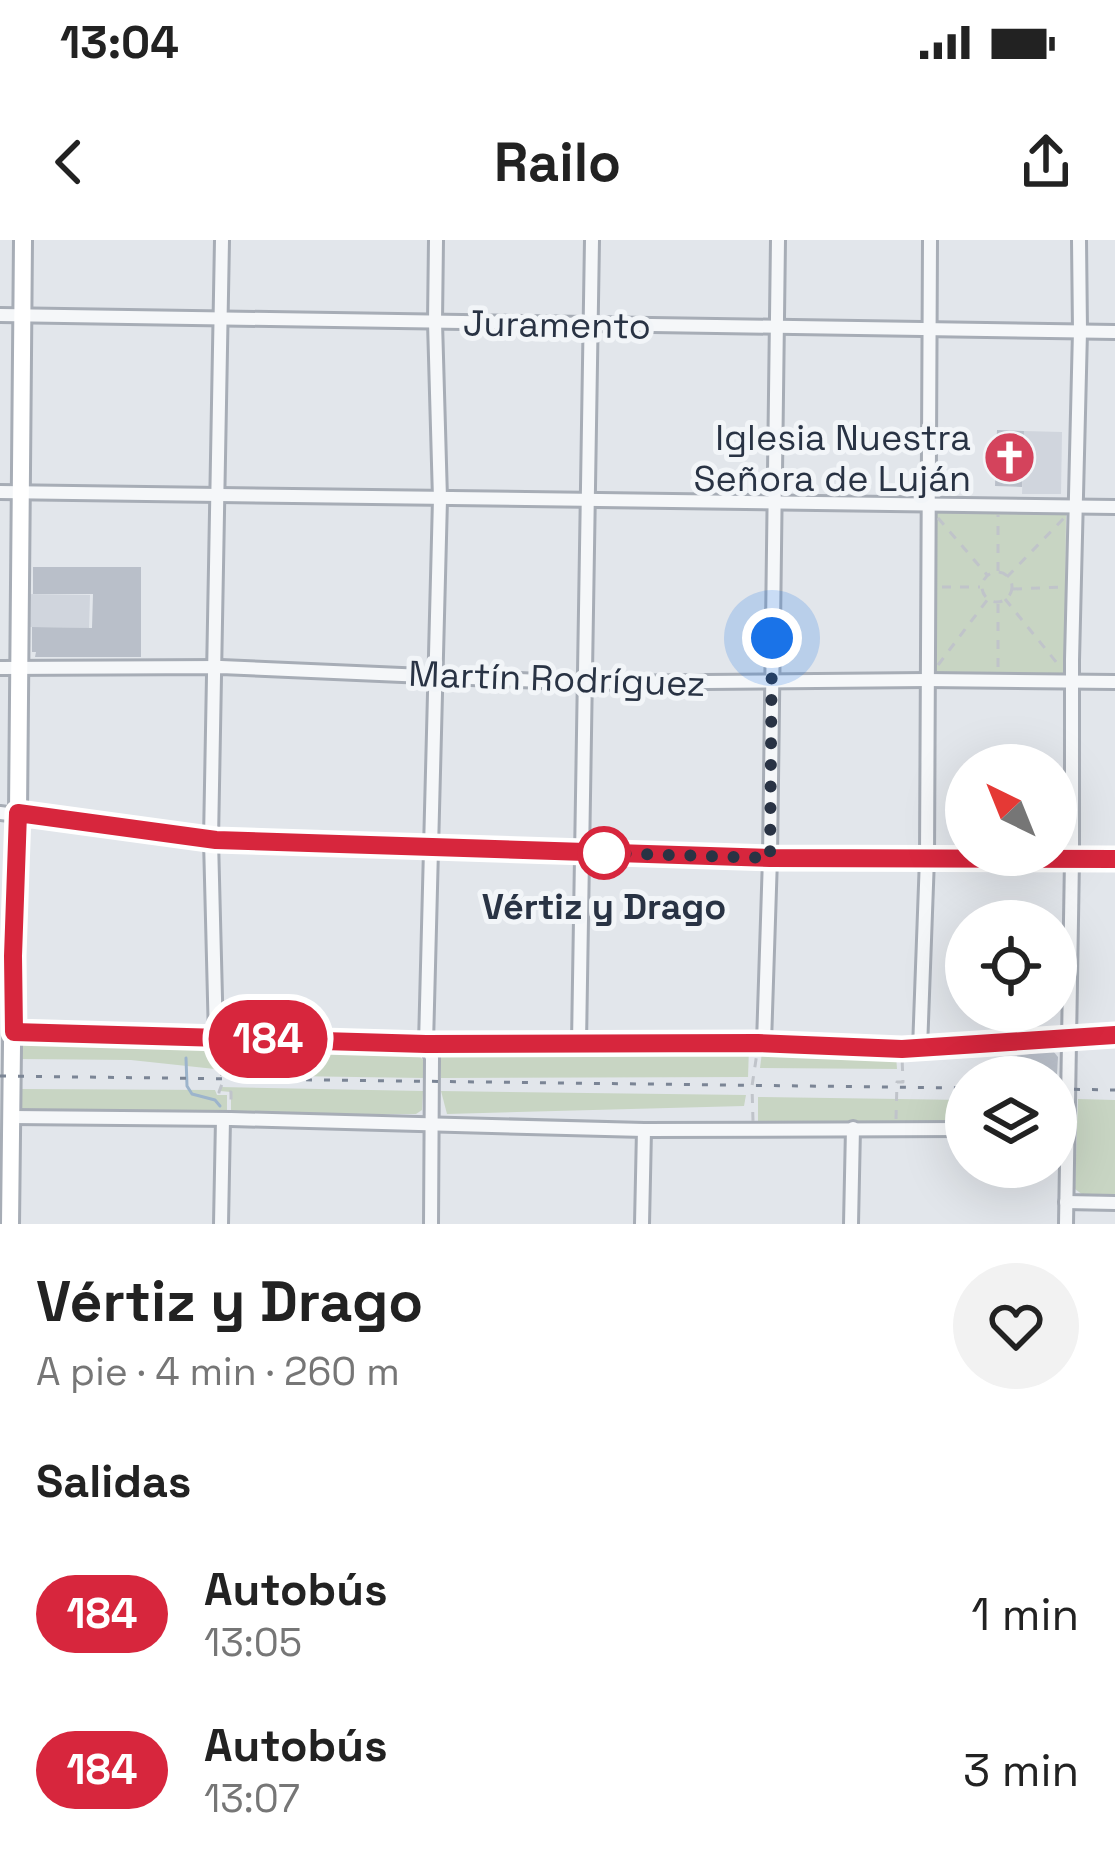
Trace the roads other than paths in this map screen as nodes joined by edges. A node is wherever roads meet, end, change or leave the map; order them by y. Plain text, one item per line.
1 (23, 240) edge
2 (222, 240) edge
3 (436, 240) edge
4 (592, 240) edge
5 (778, 240) edge
6 (930, 240) edge
7 (1079, 240) edge
8 (0, 316) edge
9 (22, 316) junction
10 (221, 319) junction
11 (435, 322) junction
12 (591, 324) junction
13 (777, 327) junction
14 (931, 329) junction
15 (1080, 331) junction
16 (1115, 332) edge
17 (9, 493) edge
18 (219, 496) junction
19 (440, 499) junction
20 (588, 501) junction
21 (772, 504) junction
22 (927, 505) junction
23 (1075, 507) junction
24 (1115, 507) edge
25 (9, 668) edge
26 (214, 668) junction
27 (436, 675) junction
28 (927, 680) junction
29 (1072, 681) junction
30 (1115, 682) edge
31 (585, 683) junction
32 (772, 683) junction
33 (1072, 744) edge
34 (9, 813) edge
35 (211, 840) junction
36 (432, 846) junction
37 (582, 853) junction
38 (770, 858) junction
39 (927, 858) junction
40 (945, 858) edge
41 (1077, 859) edge
42 (1115, 859) edge
43 (1072, 876) edge
44 (6, 959) edge
45 (14, 1032) junction
46 (1115, 1035) edge
47 (1068, 1037) junction
48 (216, 1038) junction
49 (580, 1043) junction
50 (761, 1043) junction
51 (426, 1044) junction
52 (920, 1048) junction
53 (1067, 1056) edge
54 (12, 1117) junction
55 (227, 1119) junction
56 (432, 1124) junction
57 (853, 1128) junction
58 (945, 1129) edge
59 (644, 1130) junction
60 (6, 1181) edge
61 (1065, 1188) edge
62 (1066, 1202) junction
63 (1115, 1203) edge
64 (10, 1224) edge
65 (221, 1224) edge
66 (431, 1224) edge
67 (642, 1224) edge
68 (851, 1224) edge
69 (1066, 1224) edge

1 - 9 street
2 - 10 street
3 - 11 street
4 - 12 street
5 - 13 street
6 - 14 street
7 - 15 street
8 - 9 street, Juramento
9 - 10 street, Juramento
9 - 17 street
10 - 11 street, Juramento
10 - 18 street
11 - 12 street, Juramento
11 - 19 street
12 - 13 street, Juramento
12 - 20 street
13 - 14 street, Juramento
13 - 21 street
14 - 15 street, Juramento
14 - 22 street
15 - 16 street, Juramento
15 - 23 street
17 - 18 street
17 - 25 street
18 - 19 street
18 - 26 street
19 - 20 street
19 - 27 street
20 - 21 street
20 - 31 street
21 - 22 street
21 - 32 street
22 - 23 street
22 - 28 street
23 - 24 street
23 - 29 street
25 - 26 street, Martín Rodríguez
25 - 34 street
26 - 27 street, Martín Rodríguez
26 - 35 street
27 - 31 street, Martín Rodríguez
27 - 36 street
28 - 29 street, Martín Rodríguez
28 - 32 street, Martín Rodríguez
28 - 39 street
29 - 30 street, Martín Rodríguez
29 - 33 street
31 - 32 street, Martín Rodríguez
31 - 37 street
32 - 38 street
34 - 35 street
34 - 44 street
35 - 36 street
35 - 48 street
36 - 37 street
36 - 51 street
37 - 38 street
37 - 49 street
38 - 39 street
38 - 50 street
39 - 40 street
39 - 52 street
41 - 42 street
43 - 47 street
44 - 45 street
45 - 48 street
45 - 54 street
46 - 47 street
47 - 52 street
47 - 53 street
48 - 51 street
49 - 50 street
49 - 51 street
50 - 52 street
51 - 56 street
54 - 55 street
54 - 60 street
55 - 56 street
55 - 65 street
56 - 59 street
56 - 66 street
57 - 58 street
57 - 59 street
57 - 68 street
59 - 67 street
60 - 64 street
61 - 62 street
62 - 63 street
62 - 69 street

